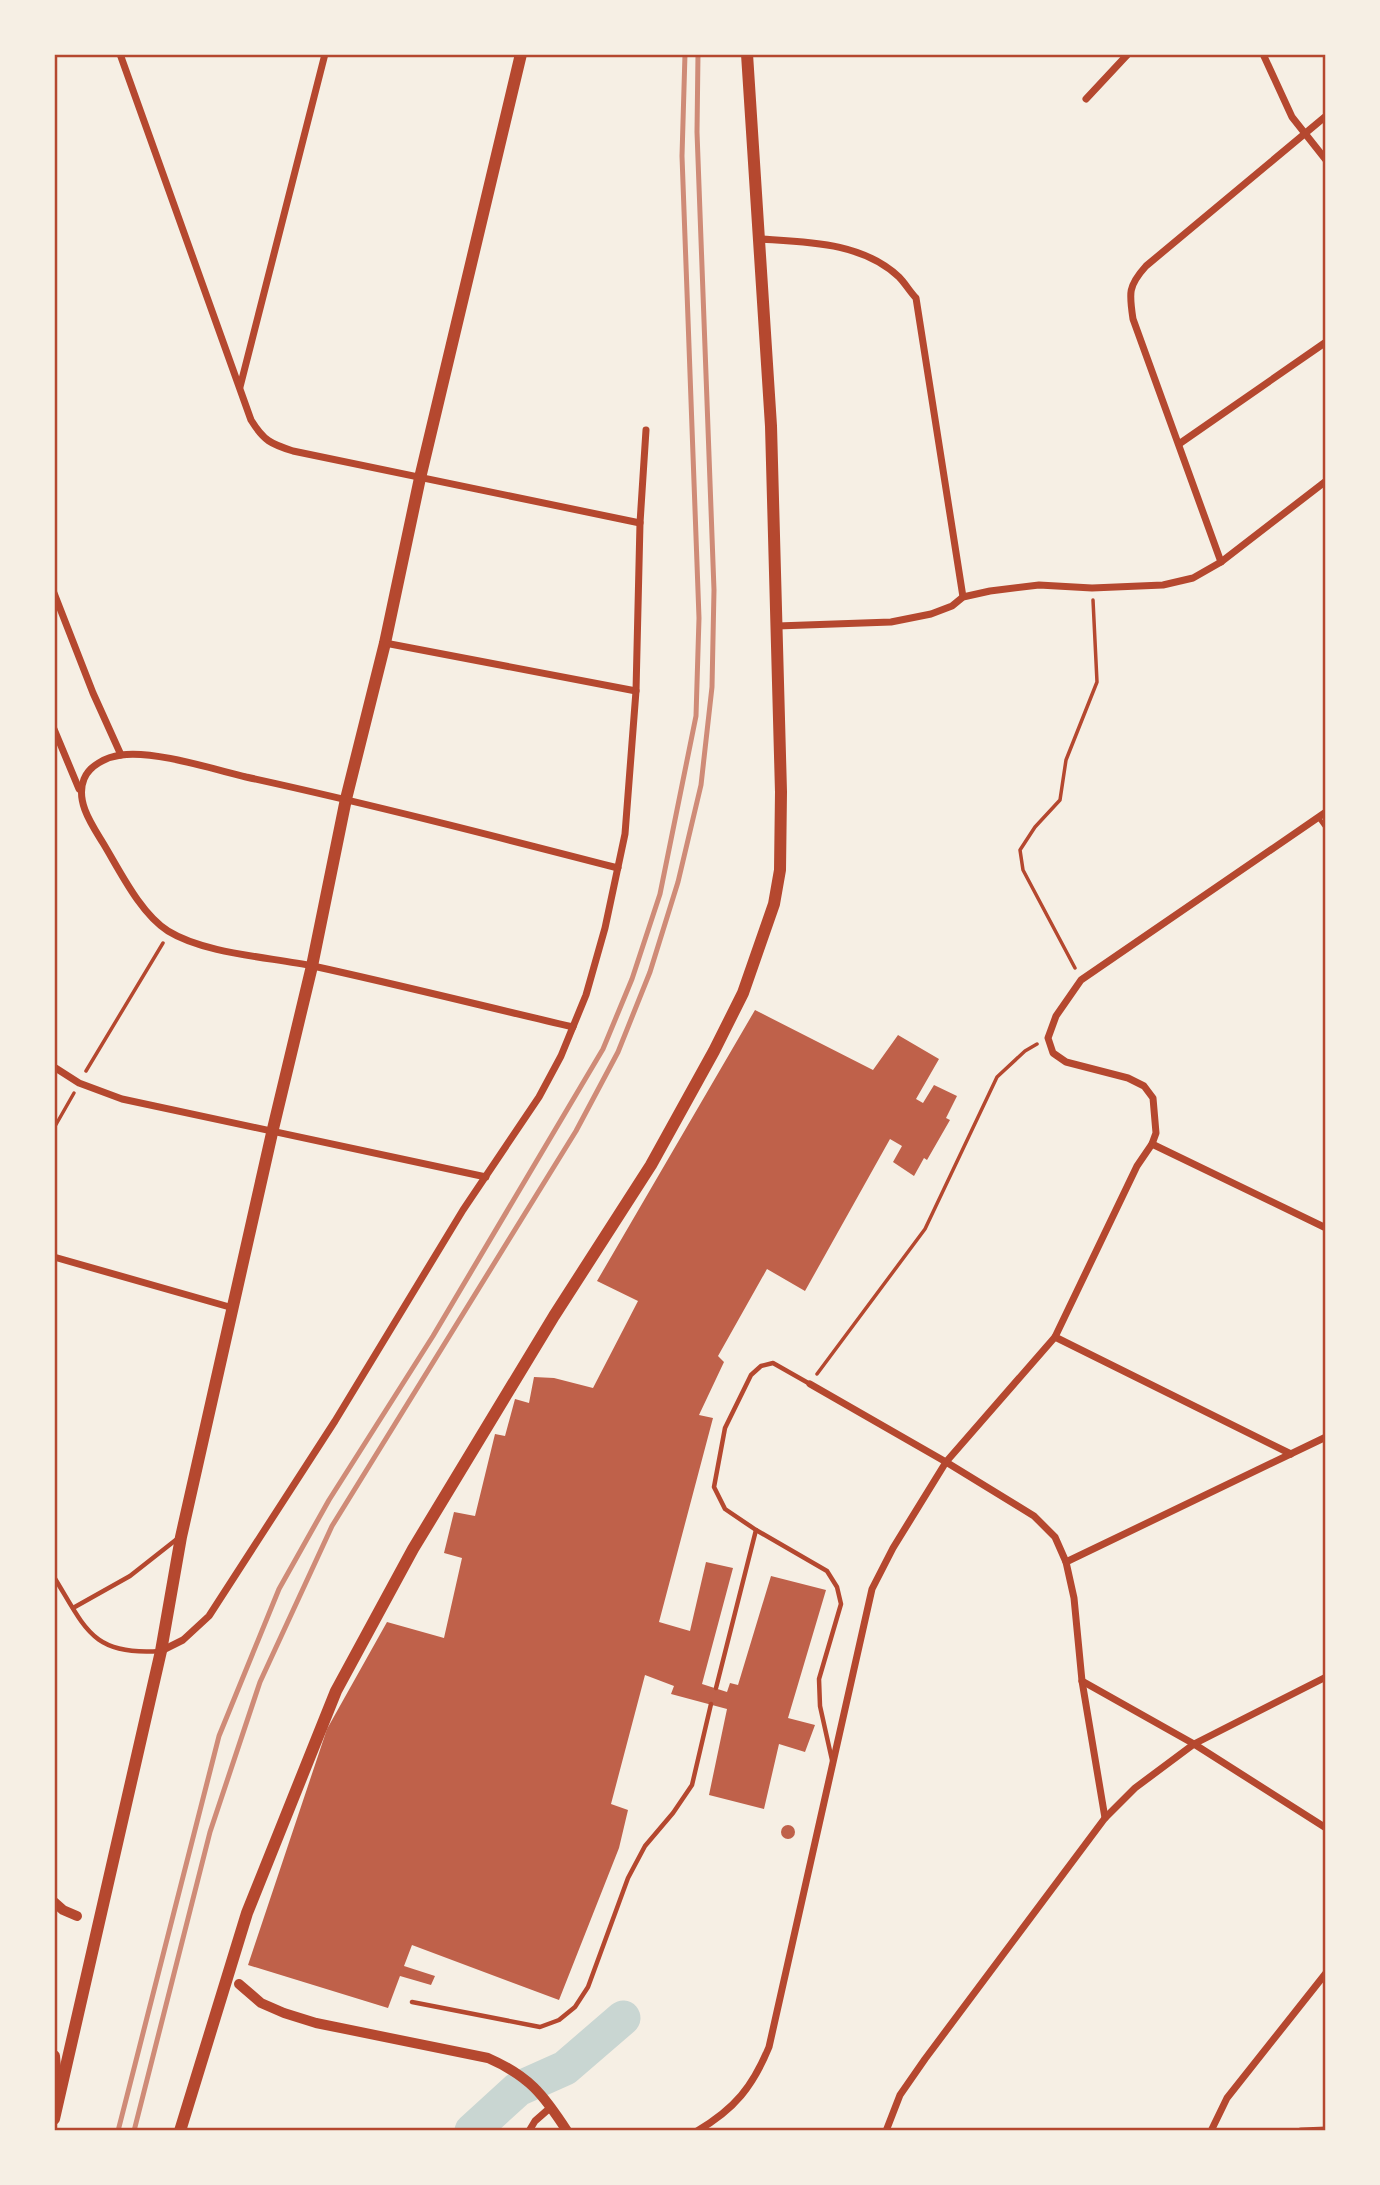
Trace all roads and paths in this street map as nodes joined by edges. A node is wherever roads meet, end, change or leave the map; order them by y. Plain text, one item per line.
1 (120, 54) edge
2 (325, 54) edge
3 (521, 54) edge
4 (747, 54) edge
5 (1128, 54) edge
6 (1262, 54) edge
7 (1086, 99) dead end
8 (1326, 116) edge
9 (1304, 135) junction
10 (1326, 160) edge
11 (760, 239) junction
12 (1326, 342) edge
13 (240, 388) junction
14 (646, 430) dead end
15 (1179, 444) junction
16 (420, 478) junction
17 (1326, 481) edge
18 (640, 523) junction
19 (1221, 562) junction
20 (1092, 588) junction
21 (54, 593) edge
22 (963, 597) junction
23 (777, 626) junction
24 (385, 643) junction
25 (636, 691) junction
26 (54, 729) edge
27 (121, 754) junction
28 (80, 790) junction
29 (346, 799) junction
30 (1326, 812) edge
31 (1318, 817) junction
32 (1326, 828) edge
33 (618, 867) junction
34 (169, 932) junction
35 (312, 966) junction
36 (1081, 980) junction
37 (573, 1027) junction
38 (1048, 1038) junction
39 (54, 1067) edge
40 (79, 1083) junction
41 (54, 1128) edge
42 (272, 1133) junction
43 (1152, 1144) junction
44 (486, 1177) junction
45 (1326, 1228) edge
46 (54, 1257) edge
47 (233, 1308) junction
48 (1055, 1337) junction
49 (810, 1384) junction
50 (1326, 1437) edge
51 (1291, 1454) junction
52 (946, 1462) junction
53 (756, 1530) junction
54 (181, 1537) junction
55 (1066, 1562) junction
56 (54, 1577) edge
57 (73, 1608) junction
58 (161, 1651) junction
59 (1326, 1678) edge
60 (1082, 1681) junction
61 (716, 1688) dead end
62 (711, 1704) dead end
63 (1194, 1744) junction
64 (833, 1761) junction
65 (1105, 1818) junction
66 (1326, 1828) edge
67 (54, 1902) edge
68 (77, 1916) dead end
69 (1326, 1973) edge
70 (239, 1984) dead end
71 (412, 2003) dead end
72 (54, 2056) edge
73 (548, 2103) junction
74 (56, 2112) edge
75 (1326, 2130) edge
76 (180, 2131) edge
77 (529, 2131) edge
78 (567, 2131) edge
79 (698, 2131) edge
80 (886, 2131) edge
81 (1211, 2131) edge
82 (1301, 2131) edge

1 - 13 street
2 - 13 street
3 - 16 main road
4 - 11 main road
5 - 7 street
6 - 9 street
8 - 9 street
9 - 10 street
9 - 15 street
11 - 22 street
11 - 23 main road
12 - 15 street
13 - 16 street
14 - 18 street
15 - 19 street
16 - 18 street
16 - 24 main road
17 - 19 street
18 - 25 street
19 - 20 street
20 - 22 street
20 - 36 path
21 - 27 street
22 - 23 street
23 - 76 main road
24 - 25 street
24 - 29 main road
25 - 33 street
26 - 28 street
27 - 28 street
27 - 29 street
28 - 34 street
29 - 33 street
29 - 35 main road
30 - 31 street
31 - 32 lane
31 - 36 street
33 - 37 street
34 - 35 street
34 - 40 path
35 - 37 street
35 - 42 main road
36 - 38 street
37 - 44 street
38 - 43 street
38 - 49 path
39 - 40 street
40 - 41 path
40 - 42 street
42 - 44 street
42 - 47 main road
43 - 45 street
43 - 48 street
44 - 58 street
46 - 47 street
47 - 54 main road
48 - 51 street
48 - 52 street
49 - 52 street
49 - 53 lane
50 - 51 street
51 - 55 street
52 - 55 street
52 - 64 street
53 - 61 lane
53 - 64 lane
54 - 57 lane
54 - 58 main road
55 - 60 street
56 - 57 lane
57 - 58 lane
58 - 74 main road
59 - 63 street
60 - 63 street
60 - 65 street
62 - 71 lane
63 - 65 street
63 - 66 street
64 - 79 street
65 - 80 street
67 - 68 street
69 - 81 street
70 - 73 street
72 - 74 main road
73 - 77 street
73 - 78 street
75 - 82 street

